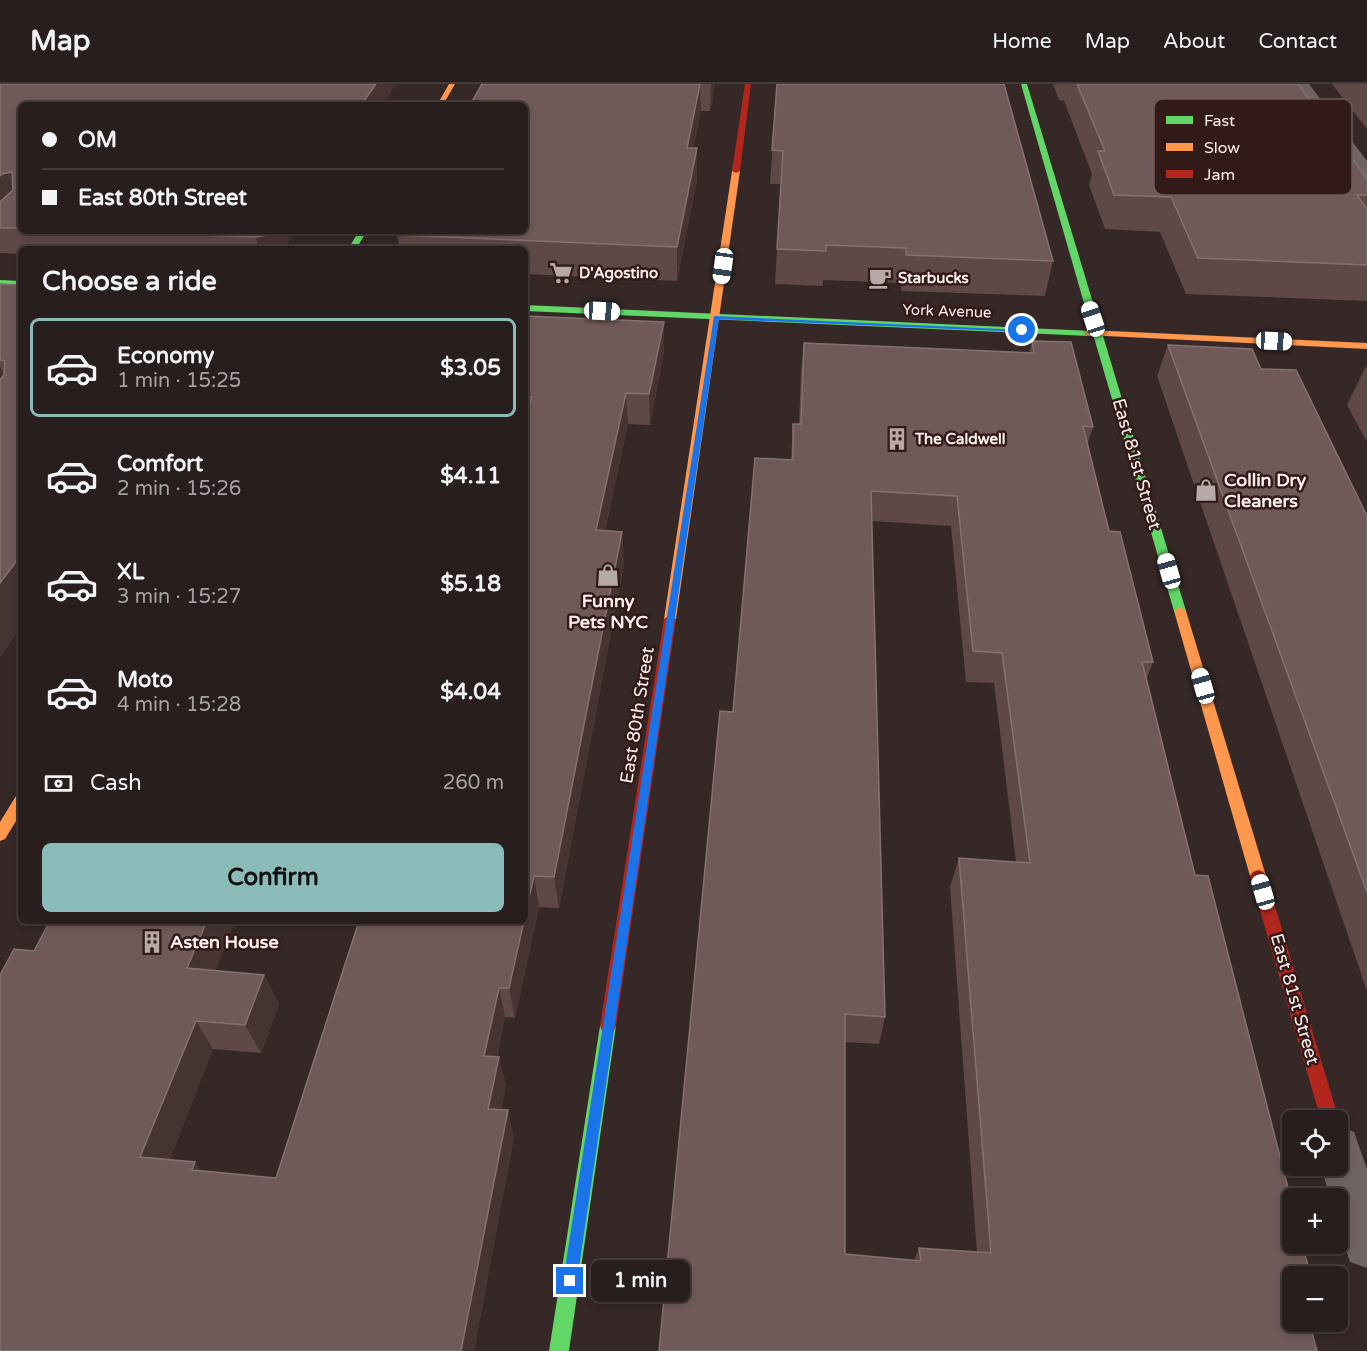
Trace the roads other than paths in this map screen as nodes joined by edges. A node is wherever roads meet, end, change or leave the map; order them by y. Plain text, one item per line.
1 (452, 84) edge
2 (747, 84) edge
3 (1024, 84) edge
4 (1301, 84) edge
5 (1312, 99) edge
6 (442, 102) edge
7 (1352, 154) edge
8 (1367, 174) edge
9 (0, 283) edge
10 (18, 284) edge
11 (528, 308) edge
12 (716, 317) junction
13 (1098, 334) junction
14 (1367, 345) edge
15 (18, 805) edge
16 (0, 835) edge
17 (1327, 1110) edge
18 (1347, 1176) edge
19 (1367, 1245) edge
20 (559, 1351) edge

1 - 6 street
2 - 12 street, East 80th Street
3 - 13 street, East 81st Street
4 - 5 street
7 - 8 street
9 - 10 street
11 - 12 street, York Avenue
12 - 13 street, York Avenue
12 - 20 street, East 80th Street
13 - 14 street, York Avenue
13 - 17 street, East 81st Street
15 - 16 street
18 - 19 street

